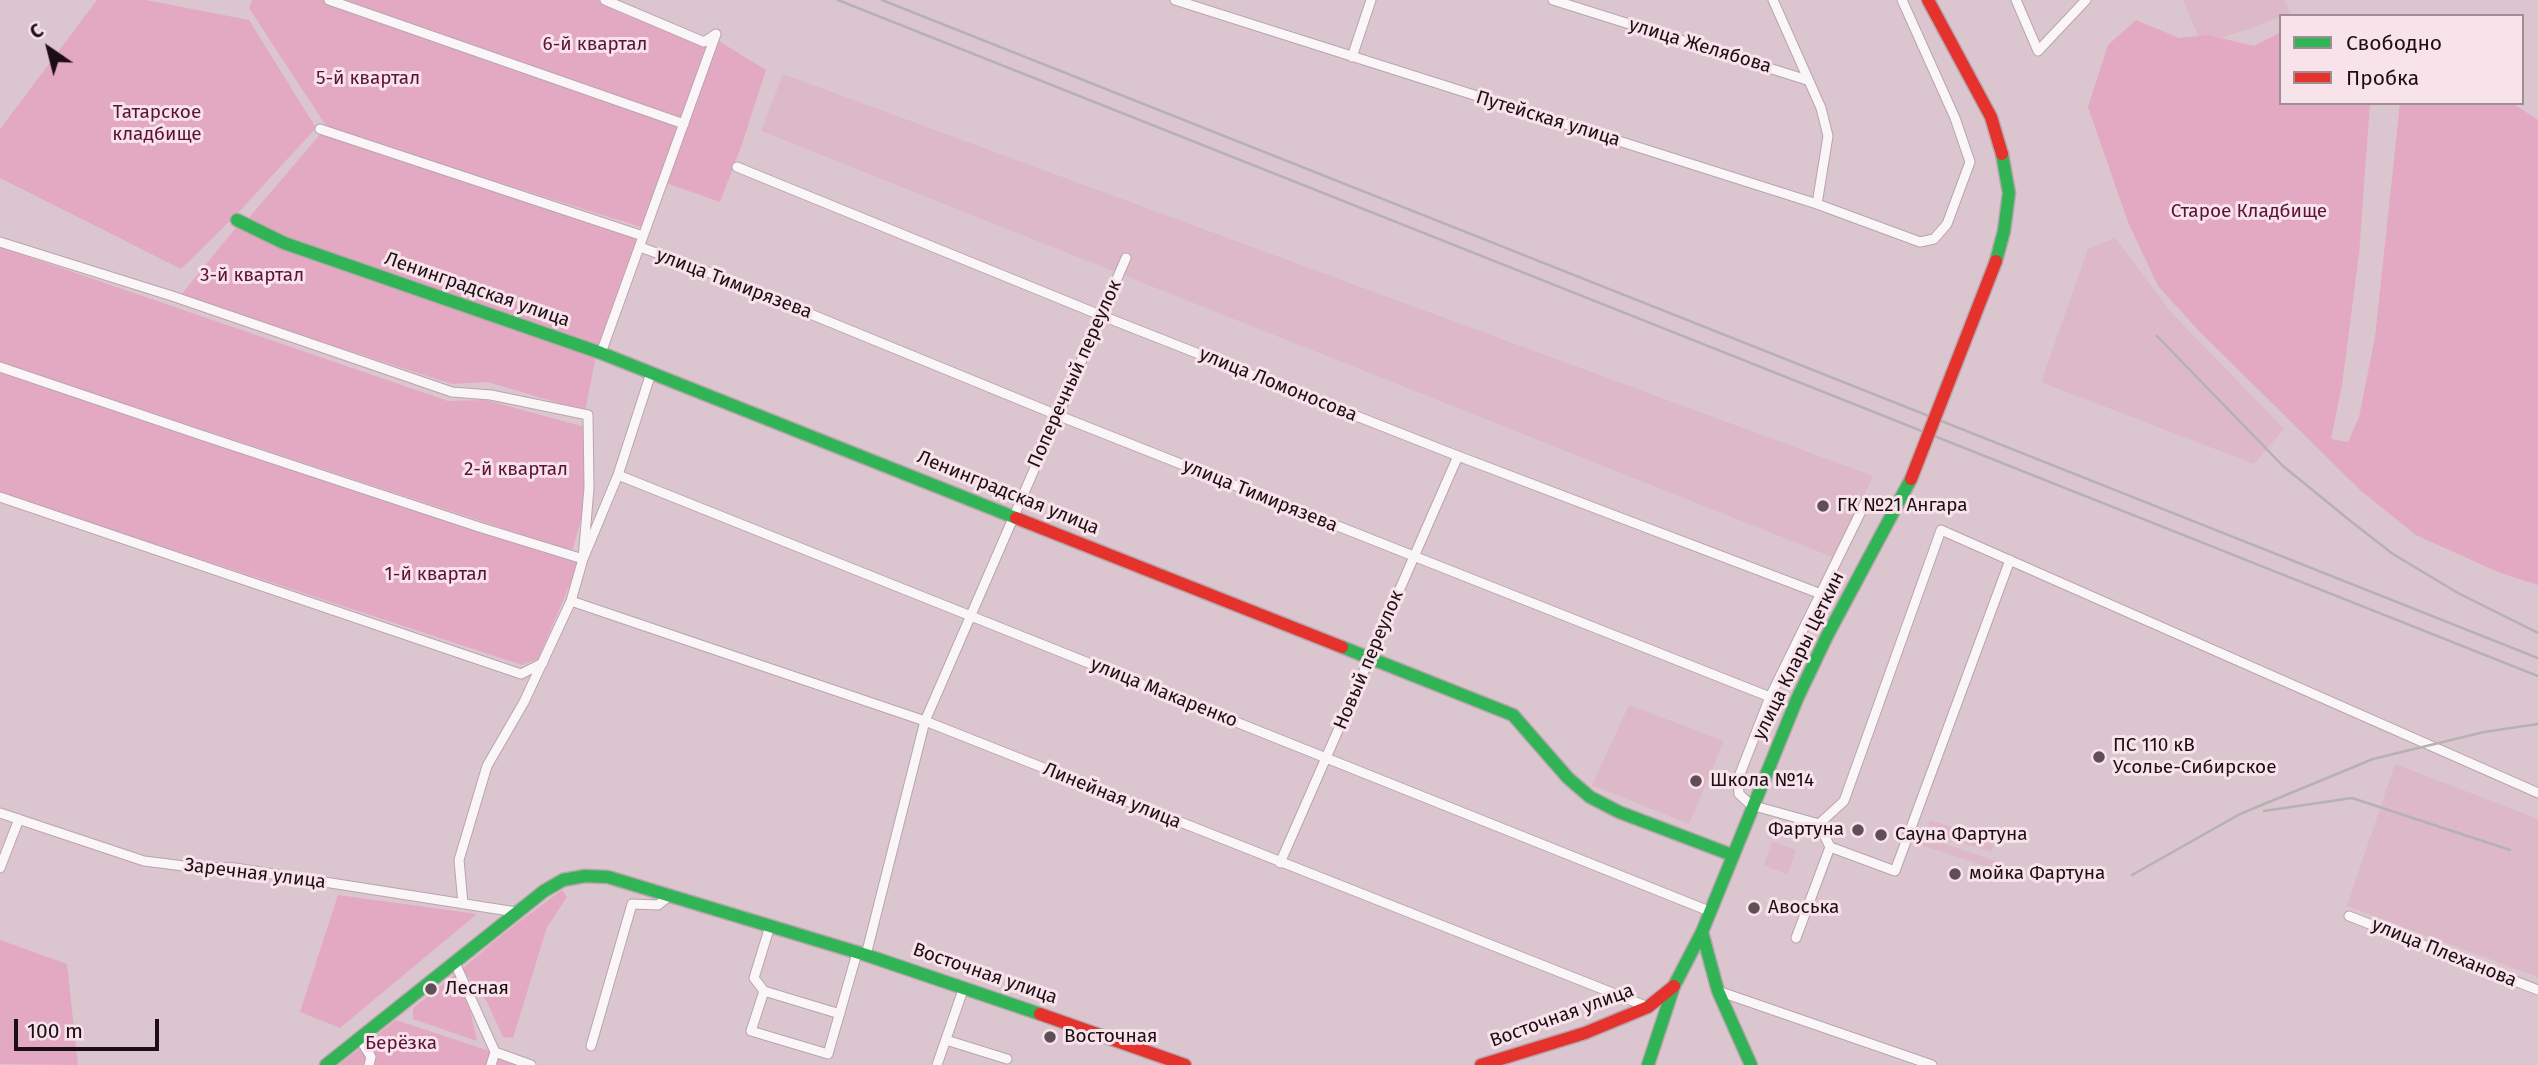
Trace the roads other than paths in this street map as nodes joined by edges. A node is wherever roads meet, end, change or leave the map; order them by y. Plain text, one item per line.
1 (329, 0) edge
2 (605, 0) edge
3 (1175, 0) edge
4 (1371, 0) edge
5 (1553, 0) edge
6 (1773, 0) edge
7 (1902, 0) edge
8 (1927, 0) edge
9 (2086, 0) edge
10 (2015, 2) edge
11 (1352, 57) junction
12 (1807, 80) junction
13 (684, 124) junction
14 (320, 129) dead end
15 (737, 167) dead end
16 (1817, 204) junction
17 (237, 220) dead end
18 (643, 236) junction
19 (0, 242) edge
20 (640, 247) junction
21 (1126, 258) dead end
22 (1100, 315) junction
23 (601, 353) junction
24 (0, 367) edge
25 (651, 373) junction
26 (1056, 415) junction
27 (1458, 456) junction
28 (618, 475) junction
29 (0, 497) edge
30 (1866, 501) dead end
31 (1013, 516) junction
32 (1413, 557) junction
33 (583, 559) junction
34 (2010, 560) junction
35 (1821, 594) junction
36 (571, 601) junction
37 (970, 616) junction
38 (1370, 658) junction
39 (543, 663) junction
40 (1770, 697) junction
41 (925, 721) junction
42 (1327, 758) junction
43 (2538, 793) edge
44 (1752, 805) junction
45 (0, 813) edge
46 (19, 820) junction
47 (1819, 824) junction
48 (1830, 847) junction
49 (1732, 855) junction
50 (1280, 863) junction
51 (0, 868) edge
52 (669, 896) junction
53 (463, 904) junction
54 (1709, 911) junction
55 (516, 912) junction
56 (2349, 916) dead end
57 (770, 926) junction
58 (1702, 932) junction
59 (1796, 938) dead end
60 (862, 954) junction
61 (455, 962) junction
62 (964, 986) junction
63 (1674, 986) junction
64 (2538, 990) edge
65 (764, 991) junction
66 (1718, 992) junction
67 (1648, 1007) junction
68 (840, 1014) junction
69 (360, 1039) junction
70 (946, 1040) junction
71 (591, 1046) dead end
72 (495, 1052) junction
73 (1007, 1059) dead end
74 (326, 1065) edge
75 (369, 1065) edge
76 (491, 1065) edge
77 (530, 1065) edge
78 (937, 1065) edge
79 (1185, 1065) edge
80 (1481, 1065) edge
81 (1648, 1065) edge
82 (1751, 1065) edge
83 (1932, 1065) edge

1 - 13 street
2 - 13 street
3 - 11 street, Путейская улица
4 - 11 street
5 - 12 street, улица Желябова
6 - 12 street
7 - 16 street, Путейская улица
8 - 44 street, улица Клары Цеткин, bridge
9 - 10 street
11 - 16 street, Путейская улица
12 - 16 street
13 - 18 street
14 - 18 street
15 - 22 street, улица Ломоносова
17 - 23 street, Ленинградская улица
18 - 20 street
19 - 33 street
20 - 23 street
20 - 26 street, улица Тимирязева
21 - 22 street, Поперечный переулок
22 - 26 street, Поперечный переулок
22 - 27 street, улица Ломоносова
23 - 25 street, Ленинградская улица
24 - 33 street
25 - 28 street
25 - 31 street, Ленинградская улица
26 - 31 street, Поперечный переулок
26 - 32 street, улица Тимирязева
27 - 32 street, Новый переулок
27 - 35 street, улица Ломоносова
28 - 33 street
28 - 37 street, улица Макаренко
29 - 39 street
30 - 35 street
31 - 37 street, Поперечный переулок
31 - 38 street, Ленинградская улица
32 - 38 street, Новый переулок
32 - 40 street, улица Тимирязева
33 - 36 street
34 - 43 street
34 - 47 street
34 - 48 street
35 - 40 street
36 - 39 street
36 - 41 street, Линейная улица
37 - 41 street, Поперечный переулок
37 - 42 street, улица Макаренко
38 - 42 street, Новый переулок
38 - 49 street, Ленинградская улица
39 - 53 street
40 - 44 street
41 - 50 street, Линейная улица
41 - 60 street, Поперечный переулок
42 - 50 street, Новый переулок
42 - 54 street, улица Макаренко
44 - 47 street
44 - 49 street, улица Клары Цеткин
45 - 46 street, Заречная улица
46 - 51 street
46 - 53 street, Заречная улица
47 - 48 street
48 - 59 street
49 - 54 street, улица Клары Цеткин
50 - 67 street, Линейная улица
52 - 55 street, Восточная улица
52 - 57 street, Восточная улица
52 - 71 street
53 - 55 street, Заречная улица
54 - 58 street, улица Клары Цеткин
55 - 61 street, Восточная улица
56 - 64 street, улица Плеханова
57 - 60 street, Восточная улица
57 - 65 street
58 - 63 street, Восточная улица
58 - 66 street
60 - 62 street, Восточная улица
60 - 68 street, Поперечный переулок
61 - 69 street, Восточная улица
61 - 72 street
62 - 70 street
62 - 79 street, Восточная улица
63 - 67 street, Восточная улица
63 - 81 street
65 - 68 street
65 - 68 street, Поперечный переулок
66 - 82 street
66 - 83 street
67 - 80 street, Восточная улица
69 - 74 street, Восточная улица
69 - 75 street
70 - 73 street
70 - 78 street
72 - 76 street
72 - 77 street

